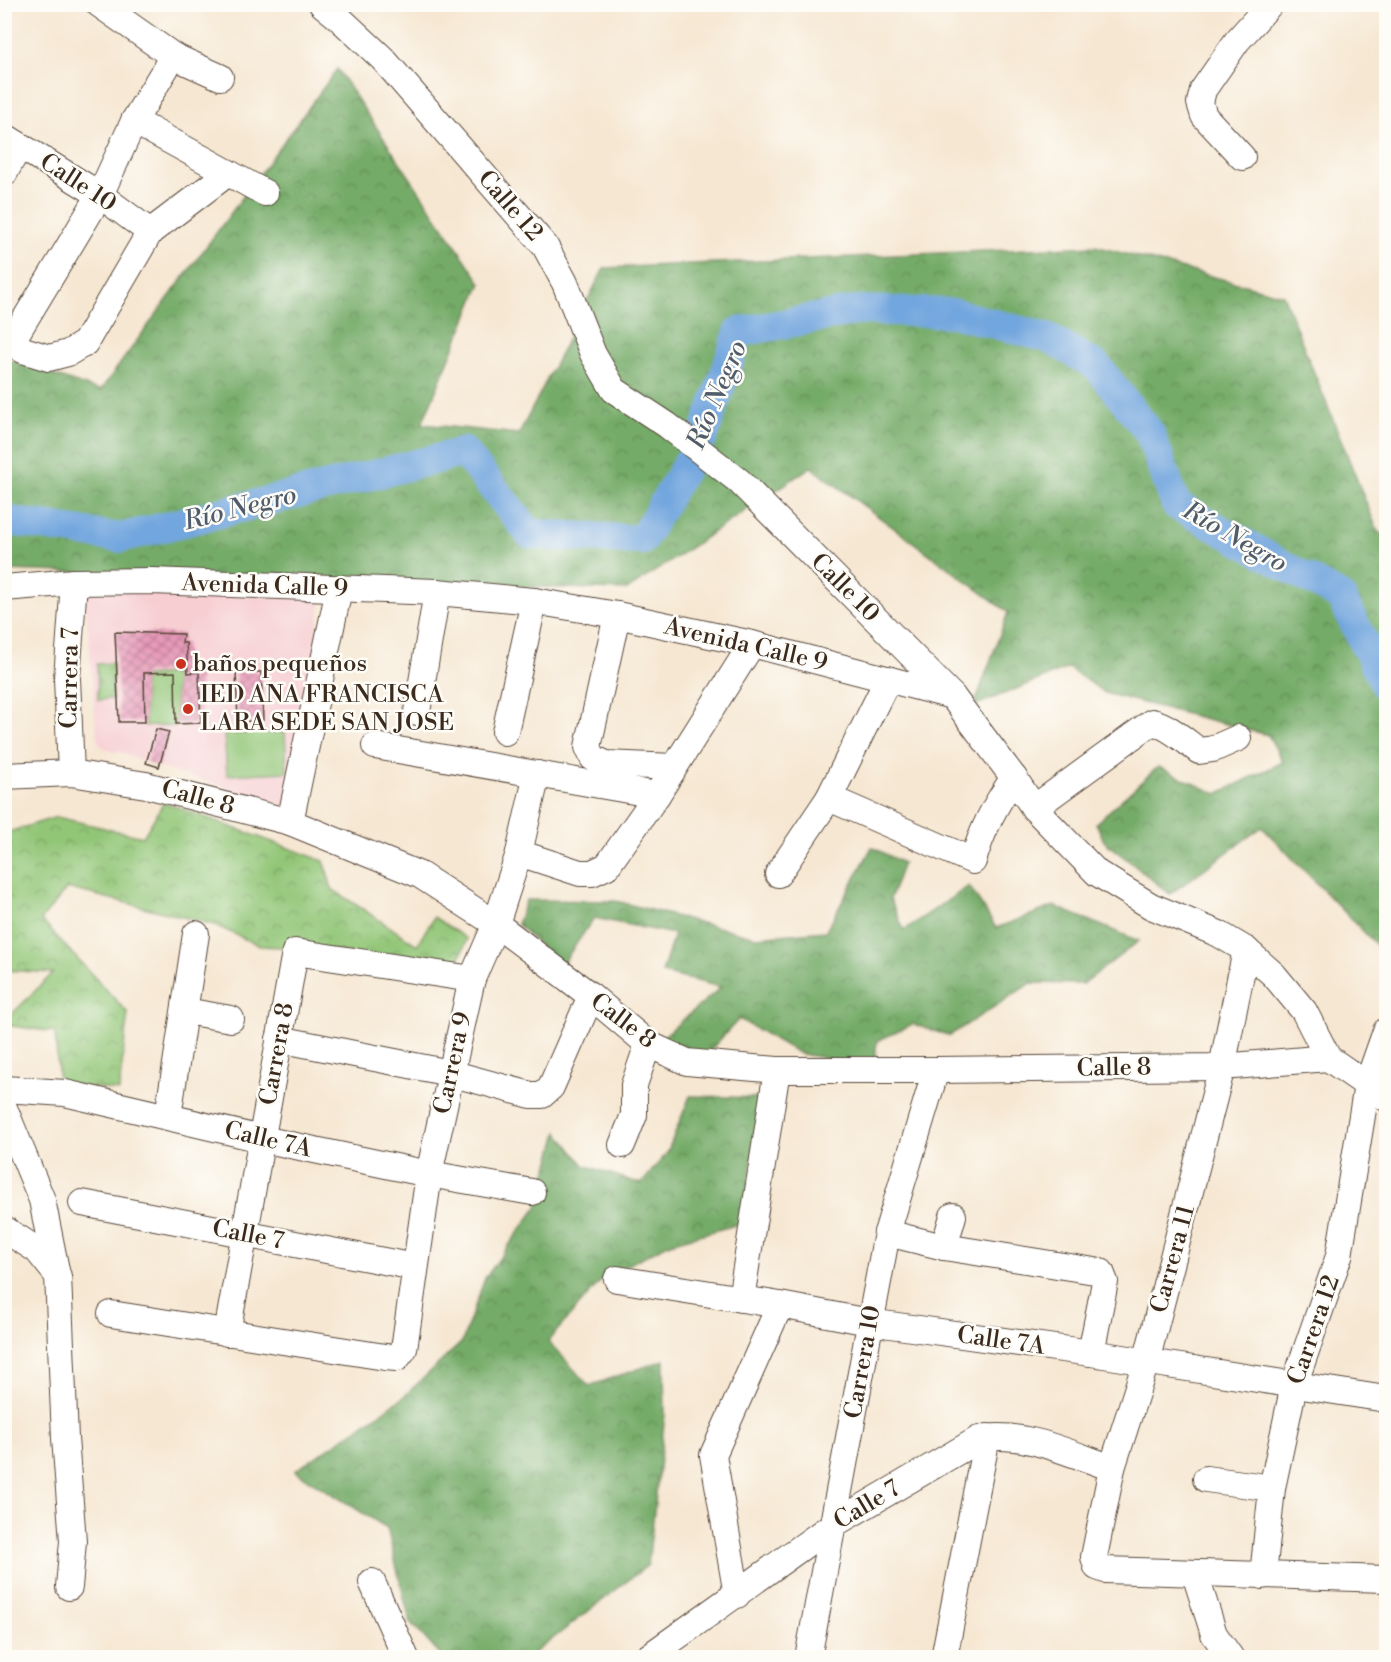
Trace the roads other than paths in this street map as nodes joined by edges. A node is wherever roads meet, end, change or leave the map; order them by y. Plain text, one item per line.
1 (99, 4) edge
2 (322, 4) edge
3 (1270, 4) edge
4 (173, 56) junction
5 (220, 77) dead end
6 (134, 121) junction
7 (12, 141) edge
8 (1242, 158) dead end
9 (228, 173) junction
10 (4, 174) edge
11 (266, 193) dead end
12 (100, 195) junction
13 (150, 232) junction
14 (739, 481) joint
15 (74, 582) junction
16 (4, 588) edge
17 (339, 589) junction
18 (437, 592) junction
19 (534, 601) junction
20 (617, 615) junction
21 (752, 644) junction
22 (888, 679) junction
23 (952, 696) junction
24 (417, 712) dead end
25 (505, 732) dead end
26 (1238, 738) dead end
27 (375, 746) dead end
28 (674, 767) junction
29 (71, 773) junction
30 (537, 774) junction
31 (4, 776) edge
32 (1014, 778) junction
33 (657, 795) junction
34 (829, 798) junction
35 (1034, 808) junction
36 (290, 822) junction
37 (519, 853) junction
38 (778, 874) dead end
39 (496, 924) junction
40 (195, 934) dead end
41 (1245, 950) junction
42 (472, 979) junction
43 (591, 996) junction
44 (185, 1011) junction
45 (231, 1019) dead end
46 (1386, 1030) edge
47 (279, 1039) junction
48 (648, 1044) junction
49 (1328, 1058) junction
50 (1222, 1067) junction
51 (777, 1070) junction
52 (936, 1070) junction
53 (450, 1073) junction
54 (4, 1089) edge
55 (1377, 1091) edge
56 (4, 1108) edge
57 (168, 1116) junction
58 (262, 1139) junction
59 (622, 1145) dead end
60 (429, 1174) junction
61 (532, 1192) dead end
62 (82, 1203) dead end
63 (953, 1216) dead end
64 (4, 1229) edge
65 (887, 1233) junction
66 (245, 1235) junction
67 (944, 1246) junction
68 (415, 1267) junction
69 (58, 1276) junction
70 (617, 1279) dead end
71 (741, 1299) junction
72 (780, 1305) junction
73 (111, 1314) dead end
74 (869, 1323) junction
75 (227, 1333) junction
76 (1091, 1353) junction
77 (1146, 1362) junction
78 (1294, 1385) junction
79 (1386, 1399) edge
80 (987, 1437) junction
81 (1112, 1468) junction
82 (1206, 1479) dead end
83 (1272, 1488) junction
84 (834, 1524) junction
85 (1195, 1574) junction
86 (1263, 1576) junction
87 (1386, 1579) edge
88 (372, 1582) dead end
89 (69, 1587) dead end
90 (737, 1595) junction
91 (406, 1658) edge
92 (647, 1658) edge
93 (808, 1658) edge
94 (944, 1658) edge
95 (1231, 1658) edge

1 - 4 street
2 - 14 street, Calle 12
3 - 8 street
4 - 5 street
4 - 6 street
6 - 9 street
6 - 12 street
7 - 10 street
7 - 12 street, Calle 10
9 - 11 street
9 - 13 street
12 - 13 street, Calle 10
12 - 13 street
14 - 23 street, Calle 10
15 - 16 street, Avenida Calle 9
15 - 17 street, Avenida Calle 9
15 - 29 street, Carrera 7
17 - 18 street, Avenida Calle 9
17 - 36 street
18 - 19 street, Avenida Calle 9
18 - 24 street
19 - 20 street, Avenida Calle 9
19 - 25 street
20 - 21 street, Avenida Calle 9
20 - 28 street
21 - 22 street, Avenida Calle 9
21 - 28 street
22 - 23 street, Avenida Calle 9
22 - 34 street
23 - 32 street
26 - 35 street
27 - 30 street
28 - 33 street
29 - 31 street, Calle 8
29 - 36 street, Calle 8
30 - 33 street
30 - 37 street, Carrera 9
32 - 34 street
32 - 35 street
33 - 37 street
34 - 38 street
35 - 41 street
36 - 39 street, Calle 8
37 - 39 street, Carrera 9
39 - 42 street, Carrera 9
39 - 43 street, Calle 8
40 - 44 street
41 - 49 street
41 - 50 street, Carrera 11
42 - 47 street, Carrera 8
42 - 53 street, Carrera 9
43 - 48 street, Calle 8
43 - 53 street
44 - 45 street
44 - 57 street
46 - 55 street, Carrera 12
47 - 53 street
47 - 58 street, Carrera 8
48 - 51 street, Calle 8
48 - 59 street
49 - 50 street, Calle 8
49 - 55 street
50 - 52 street, Calle 8
50 - 77 street, Carrera 11
51 - 52 street, Calle 8
51 - 71 street
52 - 65 street, Carrera 10
53 - 60 street, Carrera 9
54 - 57 street, Calle 7A
55 - 78 street, Carrera 12
56 - 69 street
57 - 58 street, Calle 7A
58 - 60 street, Calle 7A
58 - 66 street, Carrera 8
60 - 61 street, Calle 7A
60 - 68 street, Carrera 9
62 - 66 street, Calle 7
63 - 67 street
64 - 69 street
65 - 67 street
65 - 74 street, Carrera 10
66 - 68 street, Calle 7
66 - 75 street, Carrera 8
67 - 76 street
68 - 75 street, Carrera 9
69 - 89 street
70 - 71 street, Calle 7A
71 - 72 street, Calle 7A
72 - 74 street, Calle 7A
72 - 90 street
73 - 75 street
74 - 76 street, Calle 7A
74 - 84 street, Carrera 10
76 - 77 street, Calle 7A
77 - 78 street, Calle 7A
77 - 81 street, Carrera 11
78 - 79 street, Calle 7A
78 - 83 street, Carrera 12
80 - 81 street, Calle 7
80 - 84 street, Calle 7
80 - 94 street
81 - 85 street, Carrera 11
82 - 83 street
83 - 86 street, Carrera 12
84 - 90 street, Calle 7
84 - 93 street, Carrera 10
85 - 86 street
85 - 95 street
86 - 87 street
88 - 91 street
90 - 92 street, Calle 7

